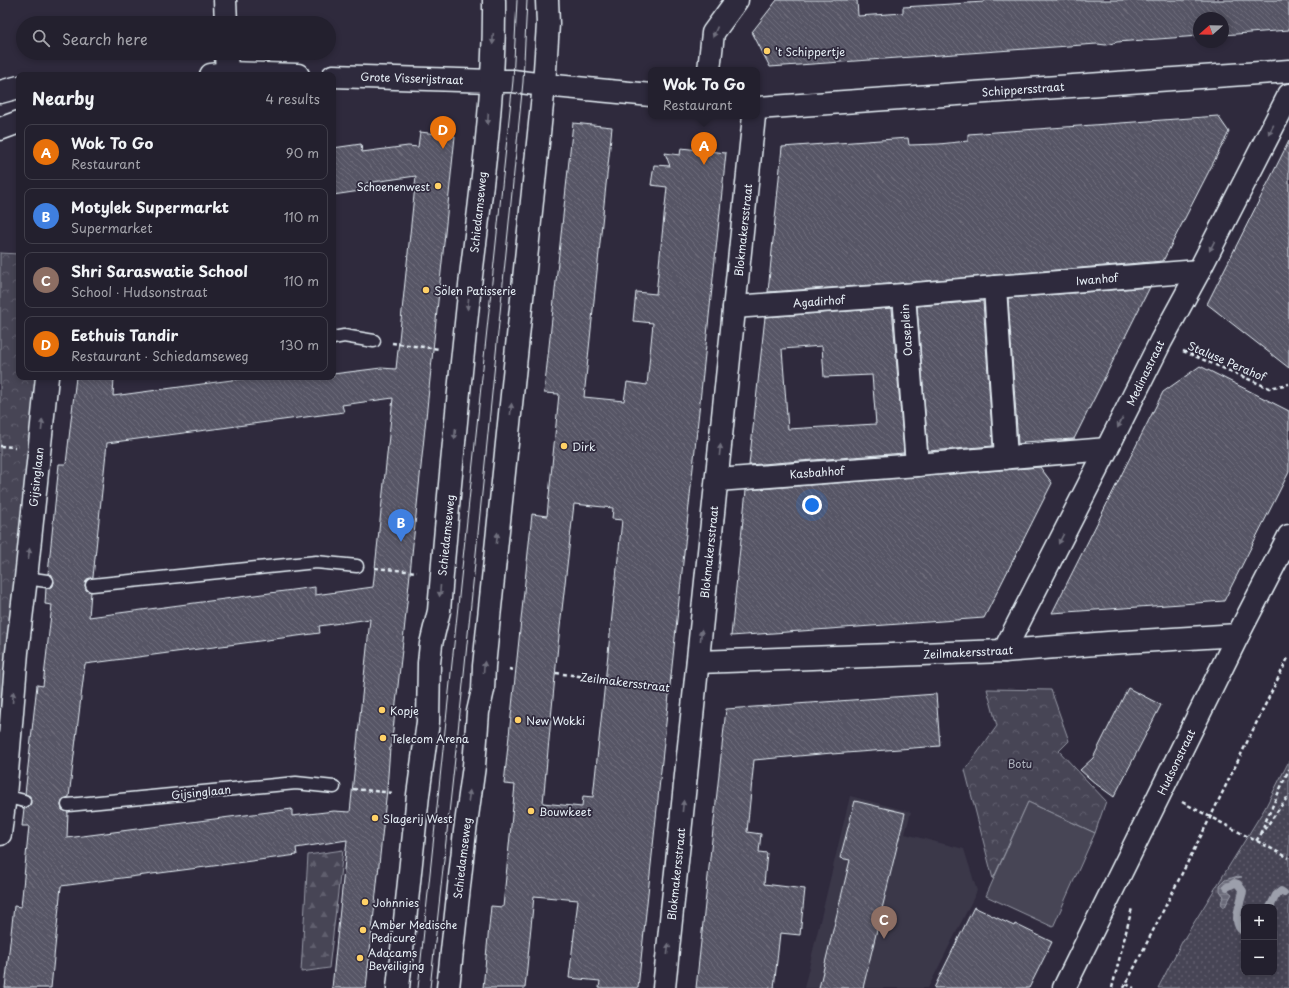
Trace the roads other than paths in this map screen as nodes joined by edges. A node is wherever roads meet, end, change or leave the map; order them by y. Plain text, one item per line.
1 (225, 0) edge
2 (494, 0) edge
3 (548, 0) edge
4 (737, 0) edge
5 (226, 16) edge
6 (221, 67) edge
7 (709, 67) edge
8 (1289, 71) edge
9 (269, 72) edge
10 (336, 76) edge
11 (491, 80) junction
12 (544, 85) junction
13 (16, 87) edge
14 (0, 92) edge
15 (648, 95) edge
16 (1289, 95) edge
17 (760, 108) edge
18 (754, 119) edge
19 (16, 123) edge
20 (0, 129) edge
21 (1199, 271) junction
22 (995, 287) junction
23 (904, 294) junction
24 (734, 307) junction
25 (336, 337) edge
26 (374, 341) road end
27 (47, 380) edge
28 (1107, 449) junction
29 (1006, 458) junction
30 (917, 465) junction
31 (717, 480) junction
32 (1289, 536) edge
33 (356, 566) road end
34 (92, 585) dead end
35 (1238, 635) junction
36 (1004, 651) junction
37 (698, 662) junction
38 (334, 787) road end
39 (68, 805) dead end
40 (0, 834) edge
41 (398, 988) edge
42 (448, 988) edge
43 (664, 988) edge
44 (1064, 988) edge

1 - 5 street
2 -> 11 street, Schiedamseweg
3 - 12 street, Schiedamseweg
4 -> 7 street
6 - 9 street
8 - 17 street, Schippersstraat
10 - 11 street, Grote Visserijstraat
11 - 12 street
11 -> 41 street, Schiedamseweg
12 - 15 street
42 -> 12 street, Schiedamseweg
13 - 14 street
16 -> 21 street, Medinastraat
18 - 24 street, Blokmakersstraat
19 - 20 street
21 - 22 street, Iwanhof
21 -> 28 street, Medinastraat
22 - 23 street, Oaseplein
22 - 29 street
23 - 24 street, Agadirhof
23 - 30 street, Oaseplein
31 -> 24 street, Blokmakersstraat
25 - 26 lane
40 -> 27 street, Gijsinglaan
28 - 29 street
28 -> 36 street, Medinastraat
29 - 30 street
30 - 31 street, Kasbahhof
37 -> 31 street, Blokmakersstraat
32 - 35 street, Hudsonstraat
33 - 34 lane
35 - 36 street, Zeilmakersstraat
35 - 44 street, Hudsonstraat
36 - 37 street, Zeilmakersstraat
43 -> 37 street, Blokmakersstraat
38 - 39 lane, Gijsinglaan

